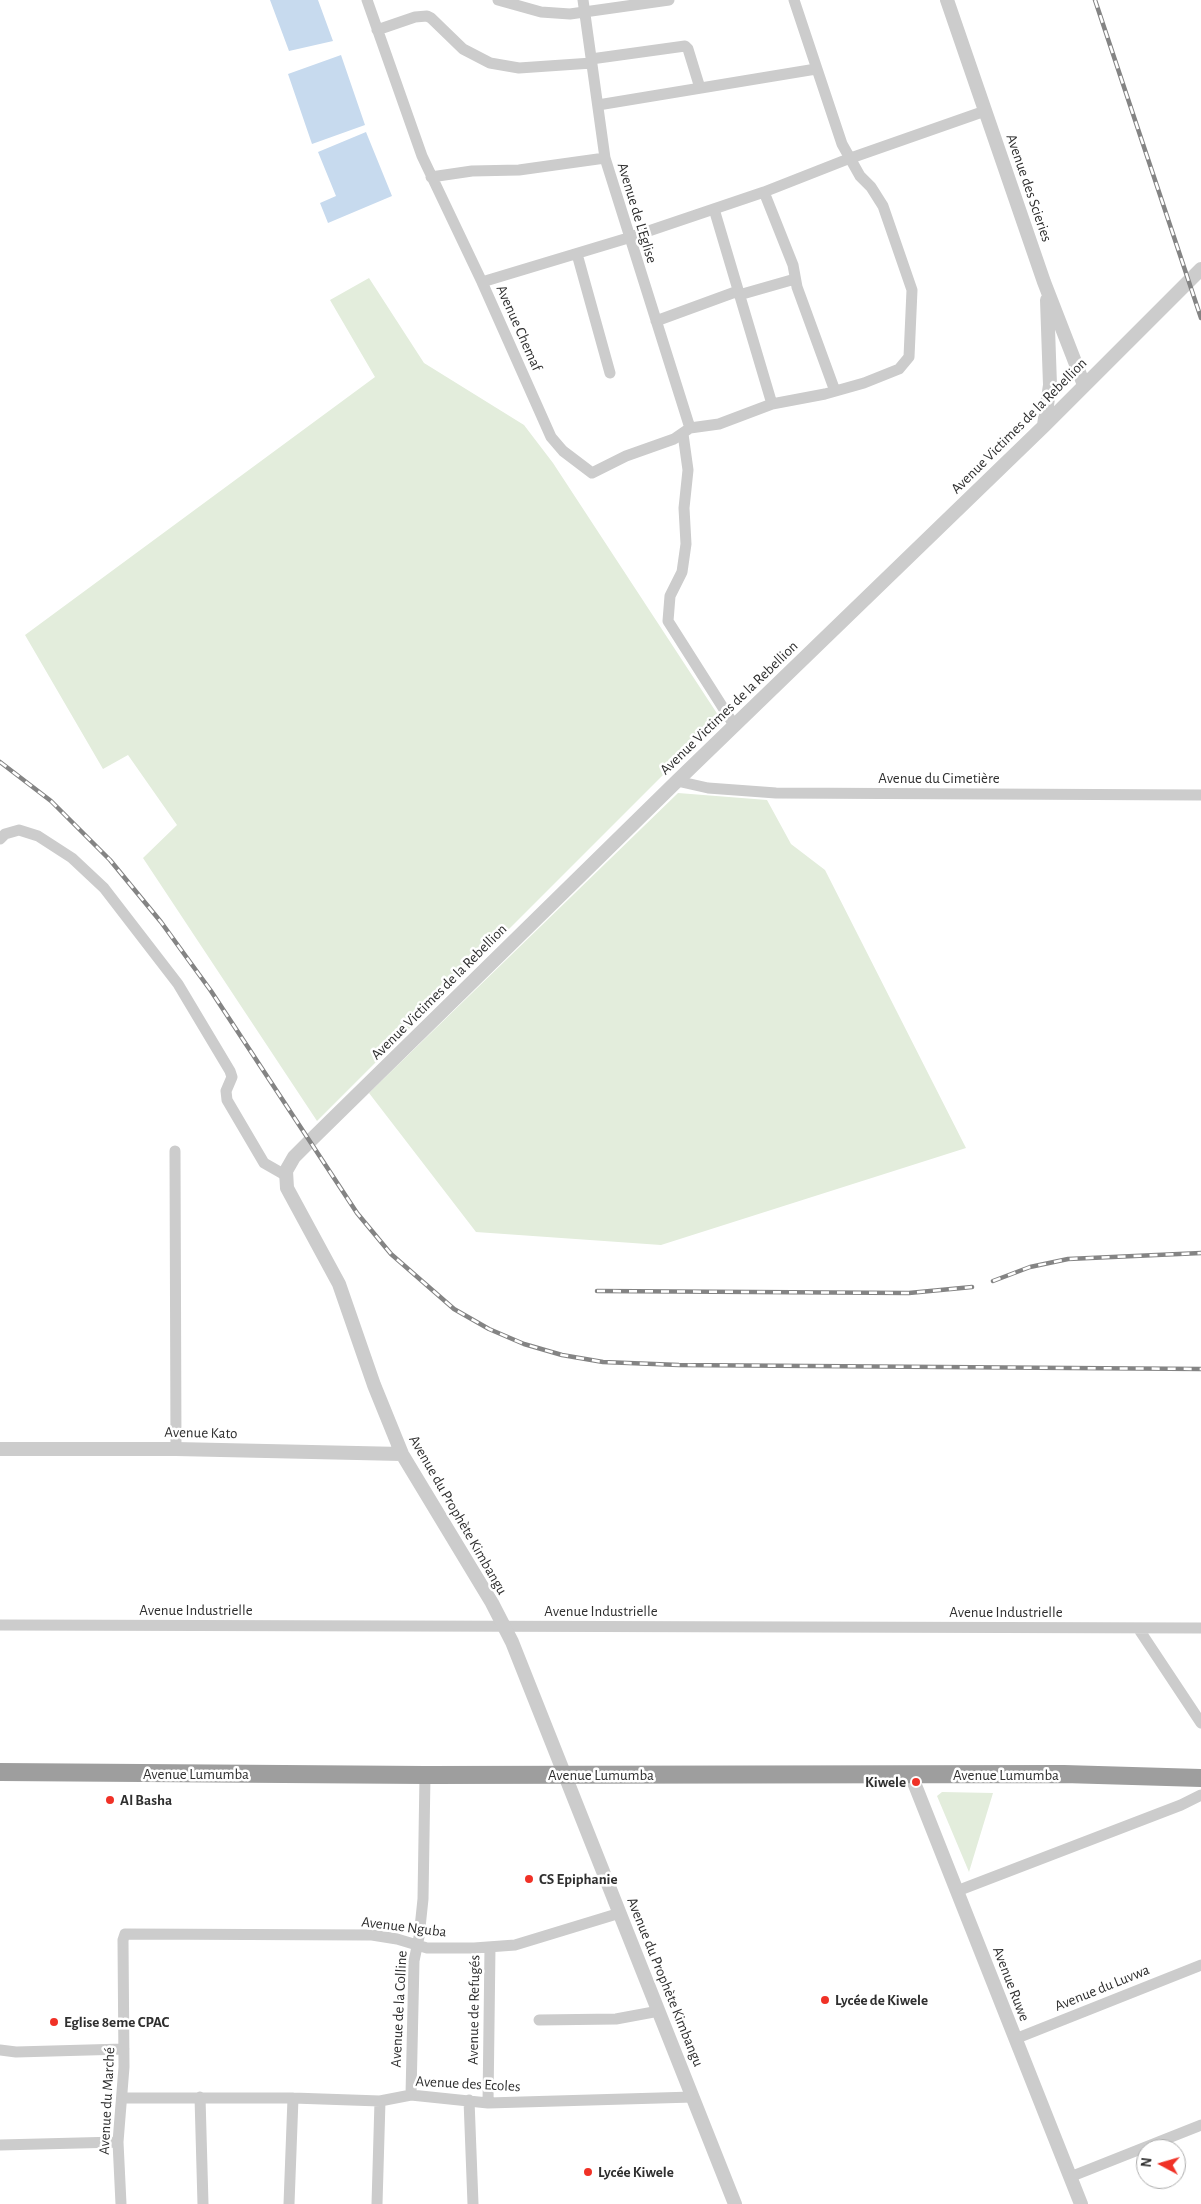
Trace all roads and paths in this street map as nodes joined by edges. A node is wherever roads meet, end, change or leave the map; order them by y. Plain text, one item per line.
1 (367, 0) edge
2 (498, 0) edge
3 (583, 0) edge
4 (669, 0) edge
5 (794, 0) edge
6 (947, 0) edge
7 (585, 13) junction
8 (377, 30) junction
9 (592, 61) junction
10 (816, 69) junction
11 (700, 88) junction
12 (598, 105) junction
13 (985, 111) junction
14 (605, 158) junction
15 (848, 159) junction
16 (432, 177) junction
17 (764, 192) junction
18 (714, 209) junction
19 (628, 238) junction
20 (578, 254) junction
21 (1201, 269) edge
22 (795, 279) junction
23 (482, 282) junction
24 (1044, 282) junction
25 (739, 293) junction
26 (656, 321) junction
27 (610, 373) dead end
28 (1084, 385) junction
29 (835, 391) junction
30 (772, 404) junction
31 (1044, 426) junction
32 (687, 431) junction
33 (734, 725) junction
34 (677, 780) junction
35 (1201, 795) edge
36 (0, 838) edge
37 (175, 1150) dead end
38 (285, 1175) junction
39 (0, 1449) edge
40 (176, 1449) junction
41 (402, 1454) junction
42 (0, 1625) edge
43 (504, 1625) junction
44 (1138, 1628) junction
45 (1201, 1628) edge
46 (1201, 1723) edge
47 (0, 1772) edge
48 (565, 1775) junction
49 (425, 1776) junction
50 (911, 1776) junction
51 (1201, 1778) edge
52 (1201, 1795) edge
53 (957, 1891) junction
54 (620, 1914) junction
55 (123, 1940) joint
56 (418, 1945) junction
57 (490, 1947) junction
58 (1201, 1965) edge
59 (659, 2011) junction
60 (539, 2020) dead end
61 (1015, 2039) junction
62 (124, 2048) junction
63 (0, 2050) edge
64 (411, 2095) junction
65 (200, 2097) junction
66 (693, 2097) junction
67 (122, 2098) junction
68 (293, 2098) junction
69 (469, 2100) junction
70 (380, 2101) junction
71 (488, 2103) junction
72 (1201, 2125) edge
73 (118, 2142) junction
74 (0, 2145) edge
75 (1070, 2177) junction
76 (121, 2204) edge
77 (203, 2204) edge
78 (289, 2204) edge
79 (378, 2204) edge
80 (473, 2204) edge
81 (735, 2204) edge
82 (1081, 2204) edge

1 - 8 street, Avenue Chemaf
2 - 7 street
3 - 7 street, Avenue de L'Eglise
4 - 7 street
5 - 10 street
6 - 13 street, Avenue des Scieries
7 - 9 street, Avenue de L'Eglise
8 - 9 street
8 - 16 street, Avenue Chemaf
9 - 11 street
9 - 12 street, Avenue de L'Eglise
10 - 11 street
10 - 15 street
11 - 12 street
12 - 14 street, Avenue de L'Eglise
13 - 15 street
13 - 24 street, Avenue des Scieries
14 - 16 street
14 - 19 street, Avenue de L'Eglise
15 - 17 street
15 - 29 street, Avenue Chemaf
16 - 23 street, Avenue Chemaf
17 - 18 street
17 - 22 street
18 - 19 street
18 - 25 street
19 - 20 street
19 - 26 street, Avenue de L'Eglise
20 - 23 street
20 - 27 street
21 - 28 street, Avenue Victimes de la Rebellion
22 - 25 street
22 - 29 street
23 - 32 street, Avenue Chemaf
24 - 28 street, Avenue des Scieries
24 - 31 street
25 - 26 street
25 - 30 street
26 - 32 street, Avenue de L'Eglise
28 - 31 street, Avenue Victimes de la Rebellion
29 - 30 street, Avenue Chemaf
30 - 32 street, Avenue Chemaf
31 - 33 street, Avenue Victimes de la Rebellion
32 - 33 street, Avenue de L'Eglise
33 - 34 street, Avenue Victimes de la Rebellion
34 - 35 street, Avenue du Cimetière
34 - 38 street, Avenue Victimes de la Rebellion
36 - 38 street
37 - 40 street
38 - 41 street, Avenue du Prophète Kimbangu
39 - 40 street, Avenue Kato
40 - 41 street, Avenue Kato
41 - 43 street, Avenue du Prophète Kimbangu
42 - 43 street, Avenue Industrielle
43 - 44 street, Avenue Industrielle
43 - 48 street, Avenue du Prophète Kimbangu
44 - 45 street, Avenue Industrielle
44 - 46 street
47 - 49 highway, Avenue Lumumba
48 - 49 highway, Avenue Lumumba
48 - 50 highway, Avenue Lumumba
48 - 54 street, Avenue du Prophète Kimbangu
49 - 56 street, Avenue de la Colline
50 - 51 highway, Avenue Lumumba
50 - 53 street, Avenue Ruwe
52 - 53 street
53 - 61 street, Avenue Ruwe
54 - 57 street, Avenue Nguba
54 - 59 street, Avenue du Prophète Kimbangu
55 - 56 street, Avenue Nguba
55 - 62 street, Avenue du Marché
56 - 57 street, Avenue Nguba
56 - 64 street, Avenue de la Colline
57 - 71 street, Avenue de Refugés
58 - 61 street, Avenue du Luvwa
59 - 60 street
59 - 66 street, Avenue du Prophète Kimbangu
61 - 75 street, Avenue Ruwe
62 - 63 street
62 - 67 street, Avenue du Marché
64 - 69 street, Avenue des Ecoles
64 - 70 street, Avenue des Ecoles
65 - 67 street, Avenue des Ecoles
65 - 68 street, Avenue des Ecoles
65 - 77 street
66 - 71 street, Avenue des Ecoles
66 - 81 street, Avenue du Prophète Kimbangu
67 - 73 street, Avenue du Marché
68 - 70 street, Avenue des Ecoles
68 - 78 street
69 - 71 street, Avenue des Ecoles
69 - 80 street
70 - 79 street
72 - 75 street
73 - 74 street
73 - 76 street, Avenue du Marché
75 - 82 street, Avenue Ruwe

